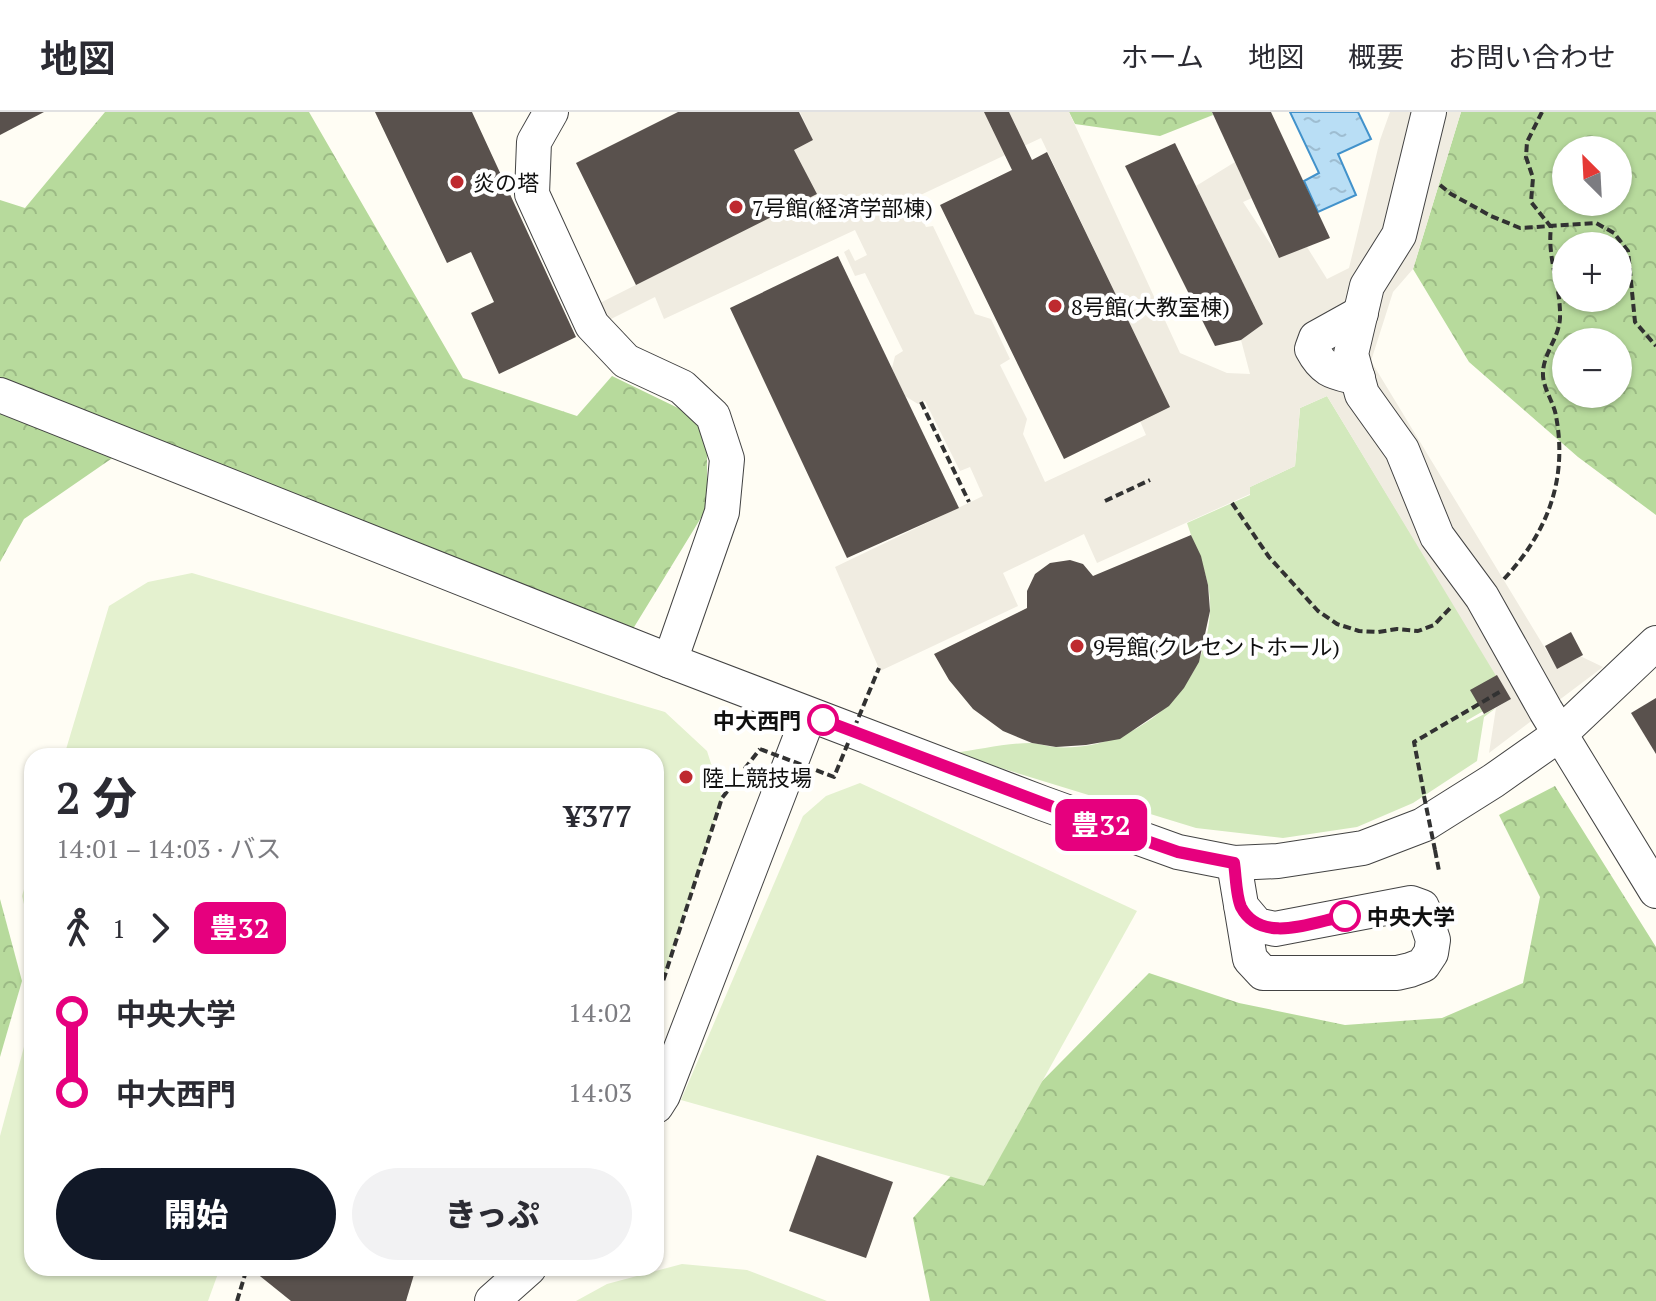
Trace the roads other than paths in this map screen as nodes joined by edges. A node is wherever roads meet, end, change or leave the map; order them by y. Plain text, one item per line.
1 (551, 112) edge
2 (1429, 112) edge
3 (0, 395) edge
4 (1656, 643) edge
5 (670, 661) junction
6 (809, 715) junction
7 (1560, 734) junction
8 (1234, 863) junction
9 (1656, 891) edge
10 (1241, 906) junction
11 (664, 1092) edge
12 (520, 1276) edge
13 (492, 1301) edge

1 - 5 street
2 - 7 street
3 - 5 street
4 - 7 street
5 - 6 street
6 - 8 street
6 - 11 street
7 - 8 street
7 - 9 street
8 - 10 street
10 - 10 street
12 - 13 street

